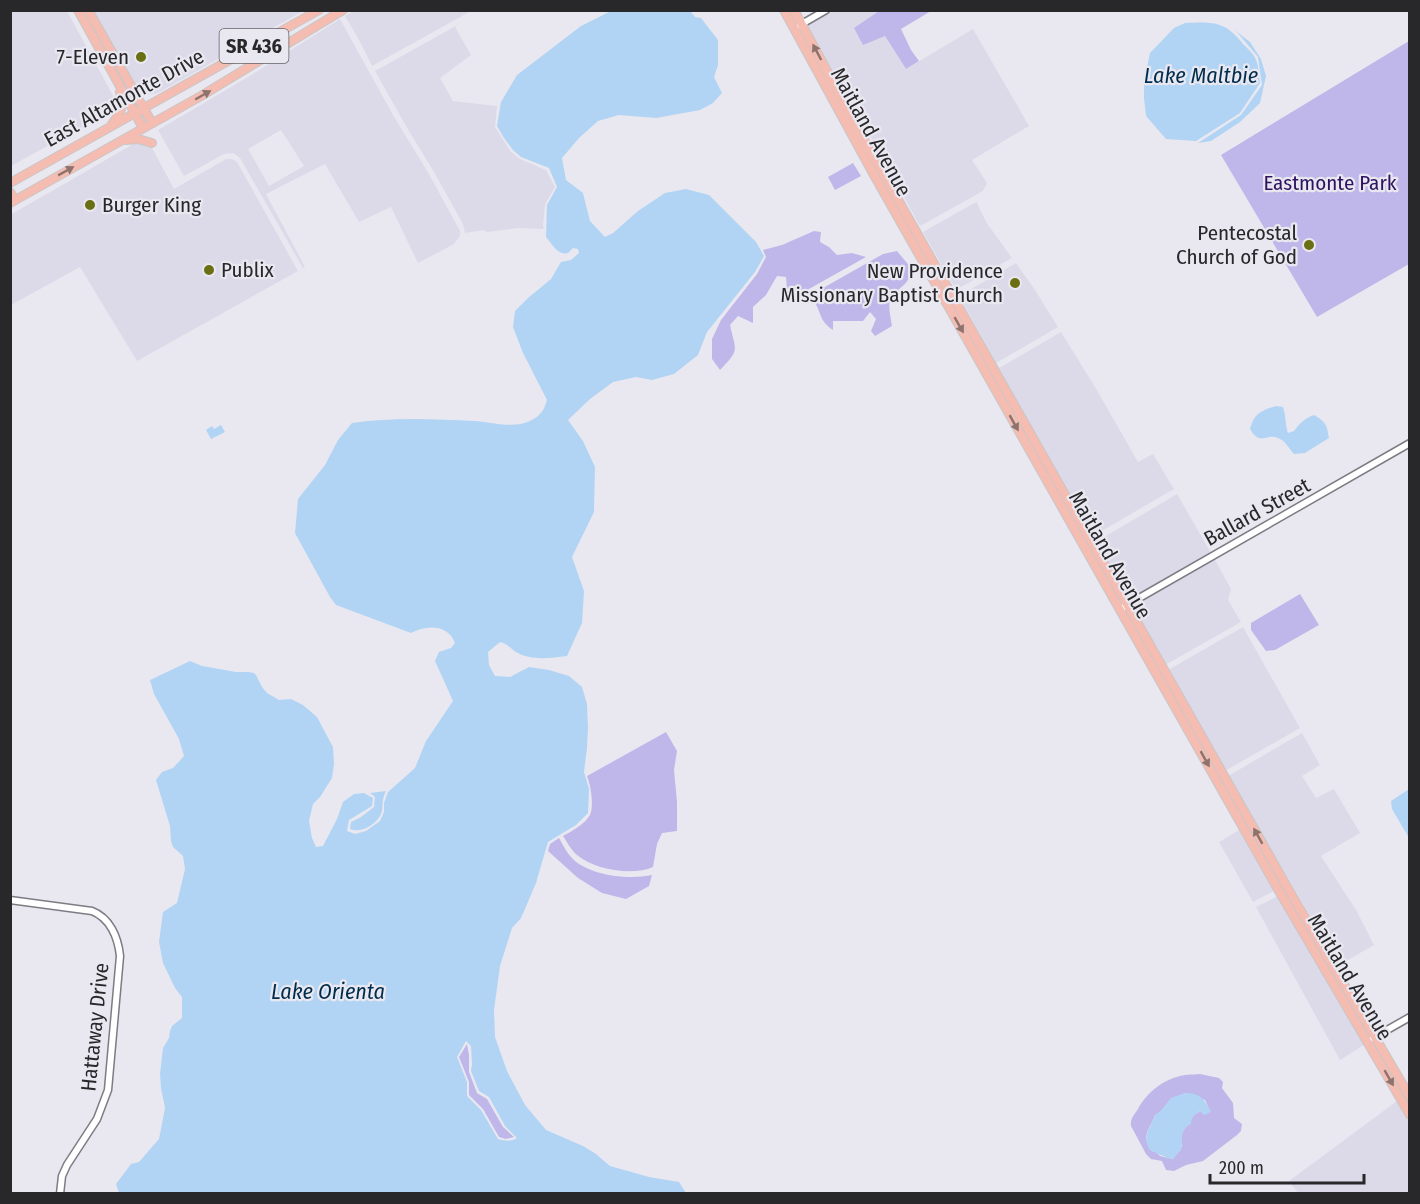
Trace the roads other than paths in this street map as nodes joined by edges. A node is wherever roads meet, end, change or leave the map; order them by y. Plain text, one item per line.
1 (78, 10) edge
2 (88, 10) edge
3 (319, 10) edge
4 (343, 10) edge
5 (784, 10) edge
6 (794, 10) edge
7 (826, 10) edge
8 (802, 24) junction
9 (794, 28) junction
10 (119, 84) junction
11 (143, 109) junction
12 (135, 114) junction
13 (152, 123) junction
14 (109, 128) junction
15 (143, 128) junction
16 (121, 140) junction
17 (152, 144) dead end
18 (10, 183) edge
19 (10, 192) edge
20 (13, 201) edge
21 (1410, 443) edge
22 (1124, 606) junction
23 (10, 900) edge
24 (1410, 1017) edge
25 (1375, 1037) junction
26 (1367, 1041) junction
27 (1410, 1097) edge
28 (1410, 1115) edge
29 (60, 1194) edge

1 - 10 main road
2 - 11 main road
3 - 11 main road, East Altamonte Drive / SR 436
13 -> 4 main road, SR 436
5 - 9 main road, Maitland Avenue
6 - 8 main road, Maitland Avenue
7 - 8 street
8 - 9 street
22 -> 8 main road, Maitland Avenue
9 -> 22 main road, Maitland Avenue
10 - 12 main road
10 - 14 main road
11 - 12 main road, East Altamonte Drive / SR 436
11 - 13 main road
12 - 14 main road, East Altamonte Drive / SR 436
12 - 15 main road
13 - 15 main road, SR 436
14 - 18 main road, East Altamonte Drive / SR 436
15 - 16 main road, SR 436
16 - 17 main road
20 -> 16 main road, SR 436
19 - 20 main road
21 - 22 street, Ballard Street
25 -> 22 main road, Maitland Avenue
22 -> 26 main road, Maitland Avenue
23 - 29 street, Hattaway Drive
24 - 25 street
25 - 26 street
25 - 27 main road, Maitland Avenue
26 -> 28 main road, Maitland Avenue

